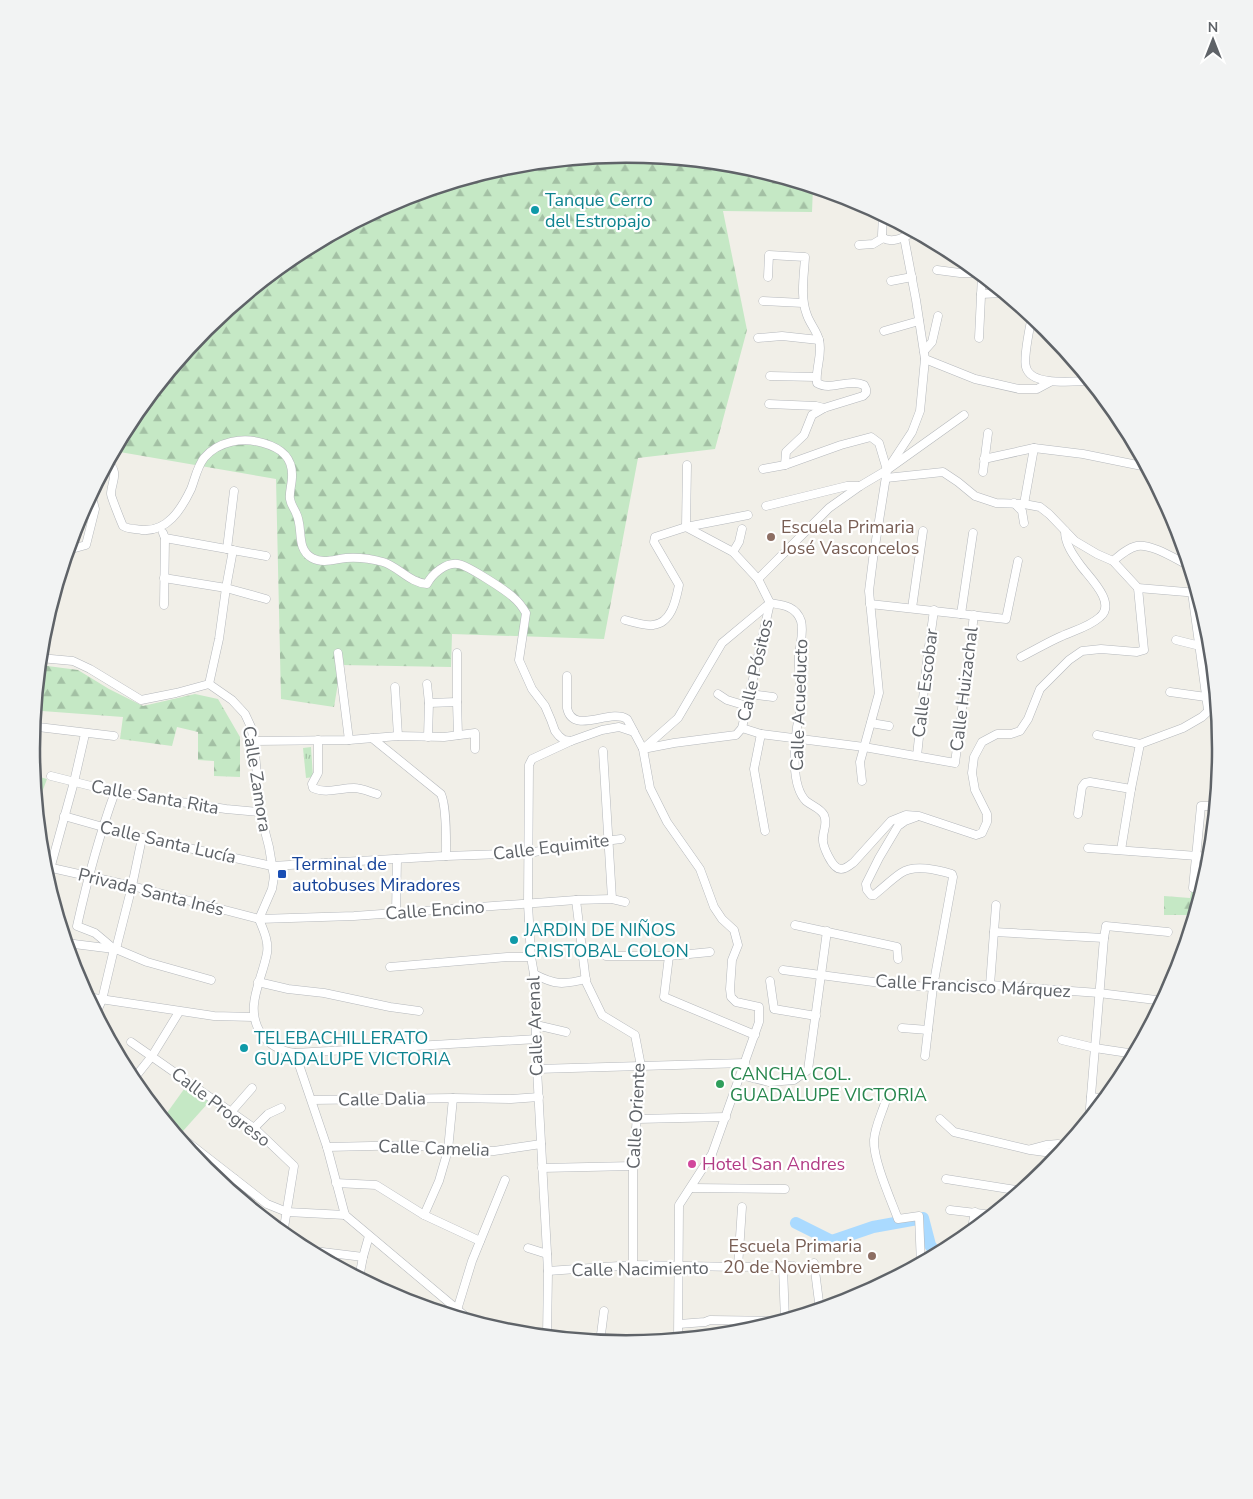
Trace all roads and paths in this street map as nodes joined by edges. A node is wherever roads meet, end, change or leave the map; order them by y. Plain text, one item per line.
1 (883, 222) edge
2 (908, 235) edge
3 (904, 237) junction
4 (884, 238) junction
5 (859, 245) dead end
6 (936, 270) dead end
7 (969, 273) edge
8 (768, 277) dead end
9 (912, 277) junction
10 (891, 281) dead end
11 (981, 282) edge
12 (995, 293) edge
13 (981, 294) junction
14 (763, 300) dead end
15 (803, 303) junction
16 (938, 316) dead end
17 (919, 320) junction
18 (1031, 325) edge
19 (884, 331) dead end
20 (758, 338) dead end
21 (979, 338) dead end
22 (819, 340) junction
23 (924, 355) junction
24 (770, 376) dead end
25 (816, 377) junction
26 (1083, 381) edge
27 (1050, 382) junction
28 (769, 404) dead end
29 (824, 408) junction
30 (964, 416) dead end
31 (988, 433) dead end
32 (1034, 448) junction
33 (984, 459) junction
34 (687, 465) dead end
35 (785, 465) junction
36 (1139, 465) edge
37 (112, 468) edge
38 (763, 469) dead end
39 (983, 472) dead end
40 (887, 474) junction
41 (860, 486) junction
42 (234, 491) dead end
43 (1014, 503) junction
44 (94, 504) edge
45 (1024, 504) junction
46 (766, 506) dead end
47 (748, 515) dead end
48 (1024, 523) dead end
49 (162, 527) junction
50 (686, 527) junction
51 (742, 529) dead end
52 (923, 531) dead end
53 (1066, 531) junction
54 (973, 533) dead end
55 (165, 538) junction
56 (76, 548) edge
57 (230, 549) junction
58 (733, 552) junction
59 (266, 556) dead end
60 (1018, 561) dead end
61 (1113, 561) junction
62 (1182, 562) edge
63 (164, 578) junction
64 (758, 579) junction
65 (226, 588) junction
66 (1138, 588) junction
67 (1191, 593) edge
68 (266, 599) dead end
69 (770, 603) junction
70 (870, 604) junction
71 (164, 606) dead end
72 (912, 608) junction
73 (934, 610) junction
74 (961, 614) junction
75 (974, 615) junction
76 (1197, 615) edge
77 (625, 620) dead end
78 (1176, 640) dead end
79 (1200, 646) junction
80 (338, 653) dead end
81 (457, 653) dead end
82 (1021, 657) dead end
83 (47, 659) edge
84 (567, 676) dead end
85 (209, 684) junction
86 (427, 684) dead end
87 (395, 687) dead end
88 (1170, 692) dead end
89 (718, 694) dead end
90 (750, 694) junction
91 (1206, 697) junction
92 (773, 698) dead end
93 (456, 702) junction
94 (429, 703) junction
95 (747, 706) junction
96 (1212, 707) edge
97 (1208, 710) junction
98 (871, 723) junction
99 (889, 726) dead end
100 (41, 727) edge
101 (742, 728) junction
102 (634, 732) junction
103 (85, 734) junction
104 (761, 734) junction
105 (458, 735) junction
106 (1097, 735) dead end
107 (114, 736) dead end
108 (398, 736) junction
109 (428, 737) junction
110 (372, 738) junction
111 (795, 739) junction
112 (254, 740) junction
113 (318, 740) junction
114 (349, 740) junction
115 (570, 741) junction
116 (1140, 744) junction
117 (864, 747) junction
118 (475, 749) dead end
119 (643, 749) junction
120 (602, 751) dead end
121 (917, 756) junction
122 (51, 776) dead end
123 (862, 781) dead end
124 (74, 782) junction
125 (1131, 789) junction
126 (116, 792) junction
127 (378, 794) dead end
128 (1210, 806) edge
129 (260, 812) junction
130 (1078, 814) dead end
131 (64, 816) junction
132 (919, 816) junction
133 (103, 828) junction
134 (765, 831) dead end
135 (142, 838) junction
136 (621, 839) dead end
137 (608, 841) junction
138 (1088, 848) dead end
139 (1122, 850) junction
140 (529, 853) junction
141 (446, 856) junction
142 (1196, 856) junction
143 (1203, 856) edge
144 (50, 858) edge
145 (396, 860) junction
146 (272, 866) junction
147 (52, 868) edge
148 (89, 876) junction
149 (132, 886) junction
150 (1193, 888) dead end
151 (612, 899) junction
152 (576, 900) junction
153 (625, 902) dead end
154 (528, 904) junction
155 (996, 905) dead end
156 (396, 913) junction
157 (259, 919) junction
158 (795, 925) dead end
159 (827, 931) junction
160 (994, 932) junction
161 (1168, 932) dead end
162 (1104, 938) junction
163 (73, 944) edge
164 (115, 949) junction
165 (710, 952) dead end
166 (606, 956) dead end
167 (669, 956) junction
168 (531, 957) junction
169 (898, 959) dead end
170 (390, 967) dead end
171 (783, 970) dead end
172 (534, 974) junction
173 (822, 975) junction
174 (586, 979) junction
175 (211, 980) dead end
176 (770, 981) dead end
177 (258, 982) junction
178 (990, 985) junction
179 (933, 986) junction
180 (1099, 993) junction
181 (96, 999) edge
182 (102, 1000) junction
183 (1157, 1000) edge
184 (99, 1007) edge
185 (419, 1011) dead end
186 (180, 1012) junction
187 (816, 1016) junction
188 (253, 1017) junction
189 (536, 1025) junction
190 (902, 1028) dead end
191 (928, 1030) junction
192 (566, 1032) dead end
193 (755, 1035) junction
194 (537, 1040) junction
195 (1062, 1040) dead end
196 (131, 1042) dead end
197 (1095, 1048) junction
198 (295, 1053) junction
199 (1128, 1053) edge
200 (152, 1056) junction
201 (925, 1056) dead end
202 (745, 1063) junction
203 (641, 1066) junction
204 (537, 1069) junction
205 (138, 1073) edge
206 (741, 1075) junction
207 (252, 1088) dead end
208 (538, 1097) junction
209 (1091, 1097) junction
210 (453, 1098) junction
211 (1098, 1098) edge
212 (312, 1100) junction
213 (886, 1103) dead end
214 (281, 1108) dead end
215 (1089, 1110) edge
216 (231, 1112) junction
217 (726, 1117) junction
218 (637, 1119) junction
219 (940, 1119) dead end
220 (254, 1128) junction
221 (541, 1144) junction
222 (327, 1147) junction
223 (448, 1150) junction
224 (1030, 1150) junction
225 (1054, 1150) edge
226 (1054, 1150) edge
227 (202, 1154) edge
228 (633, 1166) junction
229 (542, 1168) junction
230 (235, 1179) junction
231 (946, 1179) dead end
232 (505, 1180) dead end
233 (336, 1183) junction
234 (233, 1184) edge
235 (691, 1188) junction
236 (785, 1189) dead end
237 (1013, 1190) edge
238 (742, 1208) dead end
239 (950, 1210) dead end
240 (287, 1212) junction
241 (974, 1212) junction
242 (985, 1214) edge
243 (345, 1215) junction
244 (424, 1215) junction
245 (972, 1223) edge
246 (285, 1226) edge
247 (369, 1236) junction
248 (480, 1241) junction
249 (528, 1248) dead end
250 (326, 1252) edge
251 (547, 1254) junction
252 (363, 1257) junction
253 (921, 1257) edge
254 (814, 1263) dead end
255 (633, 1266) junction
256 (793, 1266) dead end
257 (678, 1267) junction
258 (738, 1267) junction
259 (783, 1267) junction
260 (548, 1271) junction
261 (360, 1272) edge
262 (819, 1303) edge
263 (457, 1310) joint
264 (604, 1311) dead end
265 (784, 1314) edge
266 (762, 1320) edge
267 (679, 1324) junction
268 (547, 1331) edge
269 (678, 1334) edge
270 (601, 1335) edge

1 - 4 street
2 - 3 street
3 - 4 street
3 - 9 street
4 - 5 street
6 - 7 street
8 - 15 street
9 - 10 street
9 - 17 street
11 - 13 street
12 - 13 street
13 - 21 street
14 - 15 street
15 - 22 street
16 - 23 street
17 - 19 street
17 - 23 street
18 - 27 street
20 - 22 street
22 - 25 street
23 - 27 street
23 - 40 street
24 - 25 street
25 - 29 street
26 - 27 street
28 - 29 street
29 - 35 street
30 - 40 street
31 - 33 street
32 - 33 street
32 - 36 street
32 - 45 street
33 - 39 street
34 - 50 street
35 - 38 street
35 - 40 street
37 - 49 street
40 - 41 street
40 - 43 street
40 - 70 street
41 - 46 street
41 - 64 street
42 - 57 street
43 - 45 street
43 - 48 street
44 - 56 street
45 - 53 street
47 - 50 street
49 - 55 street
49 - 115 street
50 - 58 street
50 - 77 street
51 - 58 street
52 - 72 street
53 - 61 street
53 - 82 street
54 - 74 street
55 - 57 street
55 - 63 street
57 - 59 street
57 - 65 street
58 - 64 street
60 - 75 street
61 - 62 street
61 - 66 street
63 - 65 street
63 - 71 street
64 - 69 street
65 - 68 street
65 - 85 street
66 - 67 street
66 - 132 street, Calle Acueducto
69 - 90 street, Calle Pósitos
69 - 111 street, Calle Acueducto
69 - 119 street
70 - 72 street
70 - 98 street
72 - 73 street
73 - 74 street
73 - 121 street, Calle Escobar
74 - 75 street
75 - 121 street, Calle Huizachal
76 - 79 street
78 - 79 street
79 - 91 street
80 - 114 street
81 - 93 street
83 - 85 street
84 - 102 street
85 - 112 street, Calle Zamora
86 - 94 street
87 - 108 street
88 - 91 street
89 - 95 street
90 - 92 street
90 - 95 street, Calle Pósitos
91 - 97 street
93 - 94 street
93 - 105 street
94 - 109 street
95 - 101 street, Calle Pósitos
96 - 97 street
97 - 116 street
98 - 99 street
98 - 117 street
100 - 103 street
101 - 104 street
101 - 119 street, Calle Pósitos
102 - 115 street
102 - 119 street
103 - 107 street
103 - 124 street
104 - 111 street
104 - 134 street
105 - 109 street
105 - 118 street
106 - 116 street
108 - 109 street
108 - 110 street
110 - 114 street
110 - 141 street
111 - 117 street
111 - 132 street, Calle Acueducto
112 - 113 street
112 - 129 street, Calle Zamora
113 - 114 street
113 - 127 street
115 - 140 street, Calle Arenal
116 - 125 street
117 - 121 street
117 - 123 street
119 - 193 street
120 - 137 street
122 - 124 street, Calle Santa Rita
124 - 126 street, Calle Santa Rita
124 - 131 street
125 - 130 street
125 - 139 street
126 - 129 street, Calle Santa Rita
126 - 133 street
128 - 142 street
129 - 146 street, Calle Zamora
131 - 133 street, Calle Santa Lucía
131 - 144 street
132 - 179 street
133 - 135 street, Calle Santa Lucía
133 - 148 street
135 - 146 street, Calle Santa Lucía
135 - 149 street
136 - 137 street, Calle Equimite
137 - 140 street, Calle Equimite
137 - 151 street
138 - 139 street
139 - 142 street
140 - 141 street, Calle Equimite
140 - 154 street, Calle Arenal
141 - 145 street, Calle Equimite
142 - 143 street
142 - 150 street
145 - 146 street, Calle Equimite
145 - 156 street
146 - 157 street, Calle Zamora
147 - 148 street, Privada Santa Inés
148 - 149 street, Privada Santa Inés
148 - 164 street
149 - 157 street, Privada Santa Inés
149 - 164 street
151 - 152 street, Calle Encino
151 - 153 street, Calle Encino
152 - 154 street, Calle Encino
152 - 174 street, Calle Oriente
154 - 156 street, Calle Encino
154 - 168 street, Calle Arenal
155 - 160 street
156 - 157 street, Calle Encino
157 - 177 street
158 - 159 street
159 - 169 street
159 - 173 street
160 - 162 street
160 - 178 street
161 - 162 street
162 - 180 street
163 - 164 street
164 - 175 street
164 - 182 street
165 - 167 street
166 - 167 street
167 - 193 street
168 - 170 street
168 - 172 street, Calle Arenal
171 - 173 street, Calle Francisco Márquez
172 - 174 street
172 - 189 street, Calle Arenal
173 - 179 street, Calle Francisco Márquez
173 - 187 street
174 - 203 street, Calle Oriente
176 - 187 street
177 - 185 street
177 - 188 street
178 - 179 street, Calle Francisco Márquez
178 - 180 street, Calle Francisco Márquez
179 - 191 street
180 - 183 street, Calle Francisco Márquez
180 - 197 street
181 - 182 street
182 - 184 street
182 - 186 street
186 - 188 street
186 - 200 street
187 - 206 street
188 - 198 street
189 - 192 street
189 - 194 street, Calle Arenal
190 - 191 street
191 - 201 street
193 - 202 street
194 - 198 street
194 - 204 street, Calle Arenal
195 - 197 street
196 - 200 street, Calle Progreso
197 - 199 street
197 - 209 street
198 - 212 street
200 - 205 street
200 - 216 street, Calle Progreso
202 - 203 street
202 - 206 street
203 - 204 street
203 - 218 street, Calle Oriente
204 - 208 street, Calle Arenal
206 - 217 street
207 - 216 street
208 - 210 street, Calle Dalia
208 - 221 street, Calle Arenal
209 - 211 street
209 - 215 street
210 - 212 street, Calle Dalia
210 - 223 street
212 - 222 street
213 - 253 street
214 - 220 street
216 - 220 street, Calle Progreso
217 - 218 street
217 - 235 street
218 - 228 street, Calle Oriente
219 - 224 street
220 - 240 street, Calle Progreso
221 - 223 street, Calle Camelia
221 - 229 street, Calle Arenal
222 - 223 street, Calle Camelia
222 - 233 street
223 - 244 street
224 - 225 street
224 - 226 street
227 - 230 street
228 - 229 street
228 - 255 street, Calle Oriente
229 - 251 street, Calle Arenal
230 - 234 street
230 - 240 street
231 - 237 street
232 - 248 street
233 - 243 street
233 - 244 street
235 - 236 street
235 - 257 street
238 - 258 street
239 - 241 street
240 - 243 street
240 - 246 street
241 - 242 street
241 - 245 street
243 - 247 street
244 - 248 street
247 - 252 street
247 - 263 street
248 - 263 street
249 - 251 street
250 - 252 street
251 - 260 street, Calle Arenal
252 - 261 street
254 - 262 street
255 - 257 street, Calle Nacimiento
255 - 260 street, Calle Nacimiento
256 - 259 street, Calle Nacimiento
257 - 258 street, Calle Nacimiento
257 - 267 street
258 - 259 street, Calle Nacimiento
259 - 265 street
260 - 268 street, Calle Arenal
264 - 270 street
266 - 267 street
267 - 269 street

